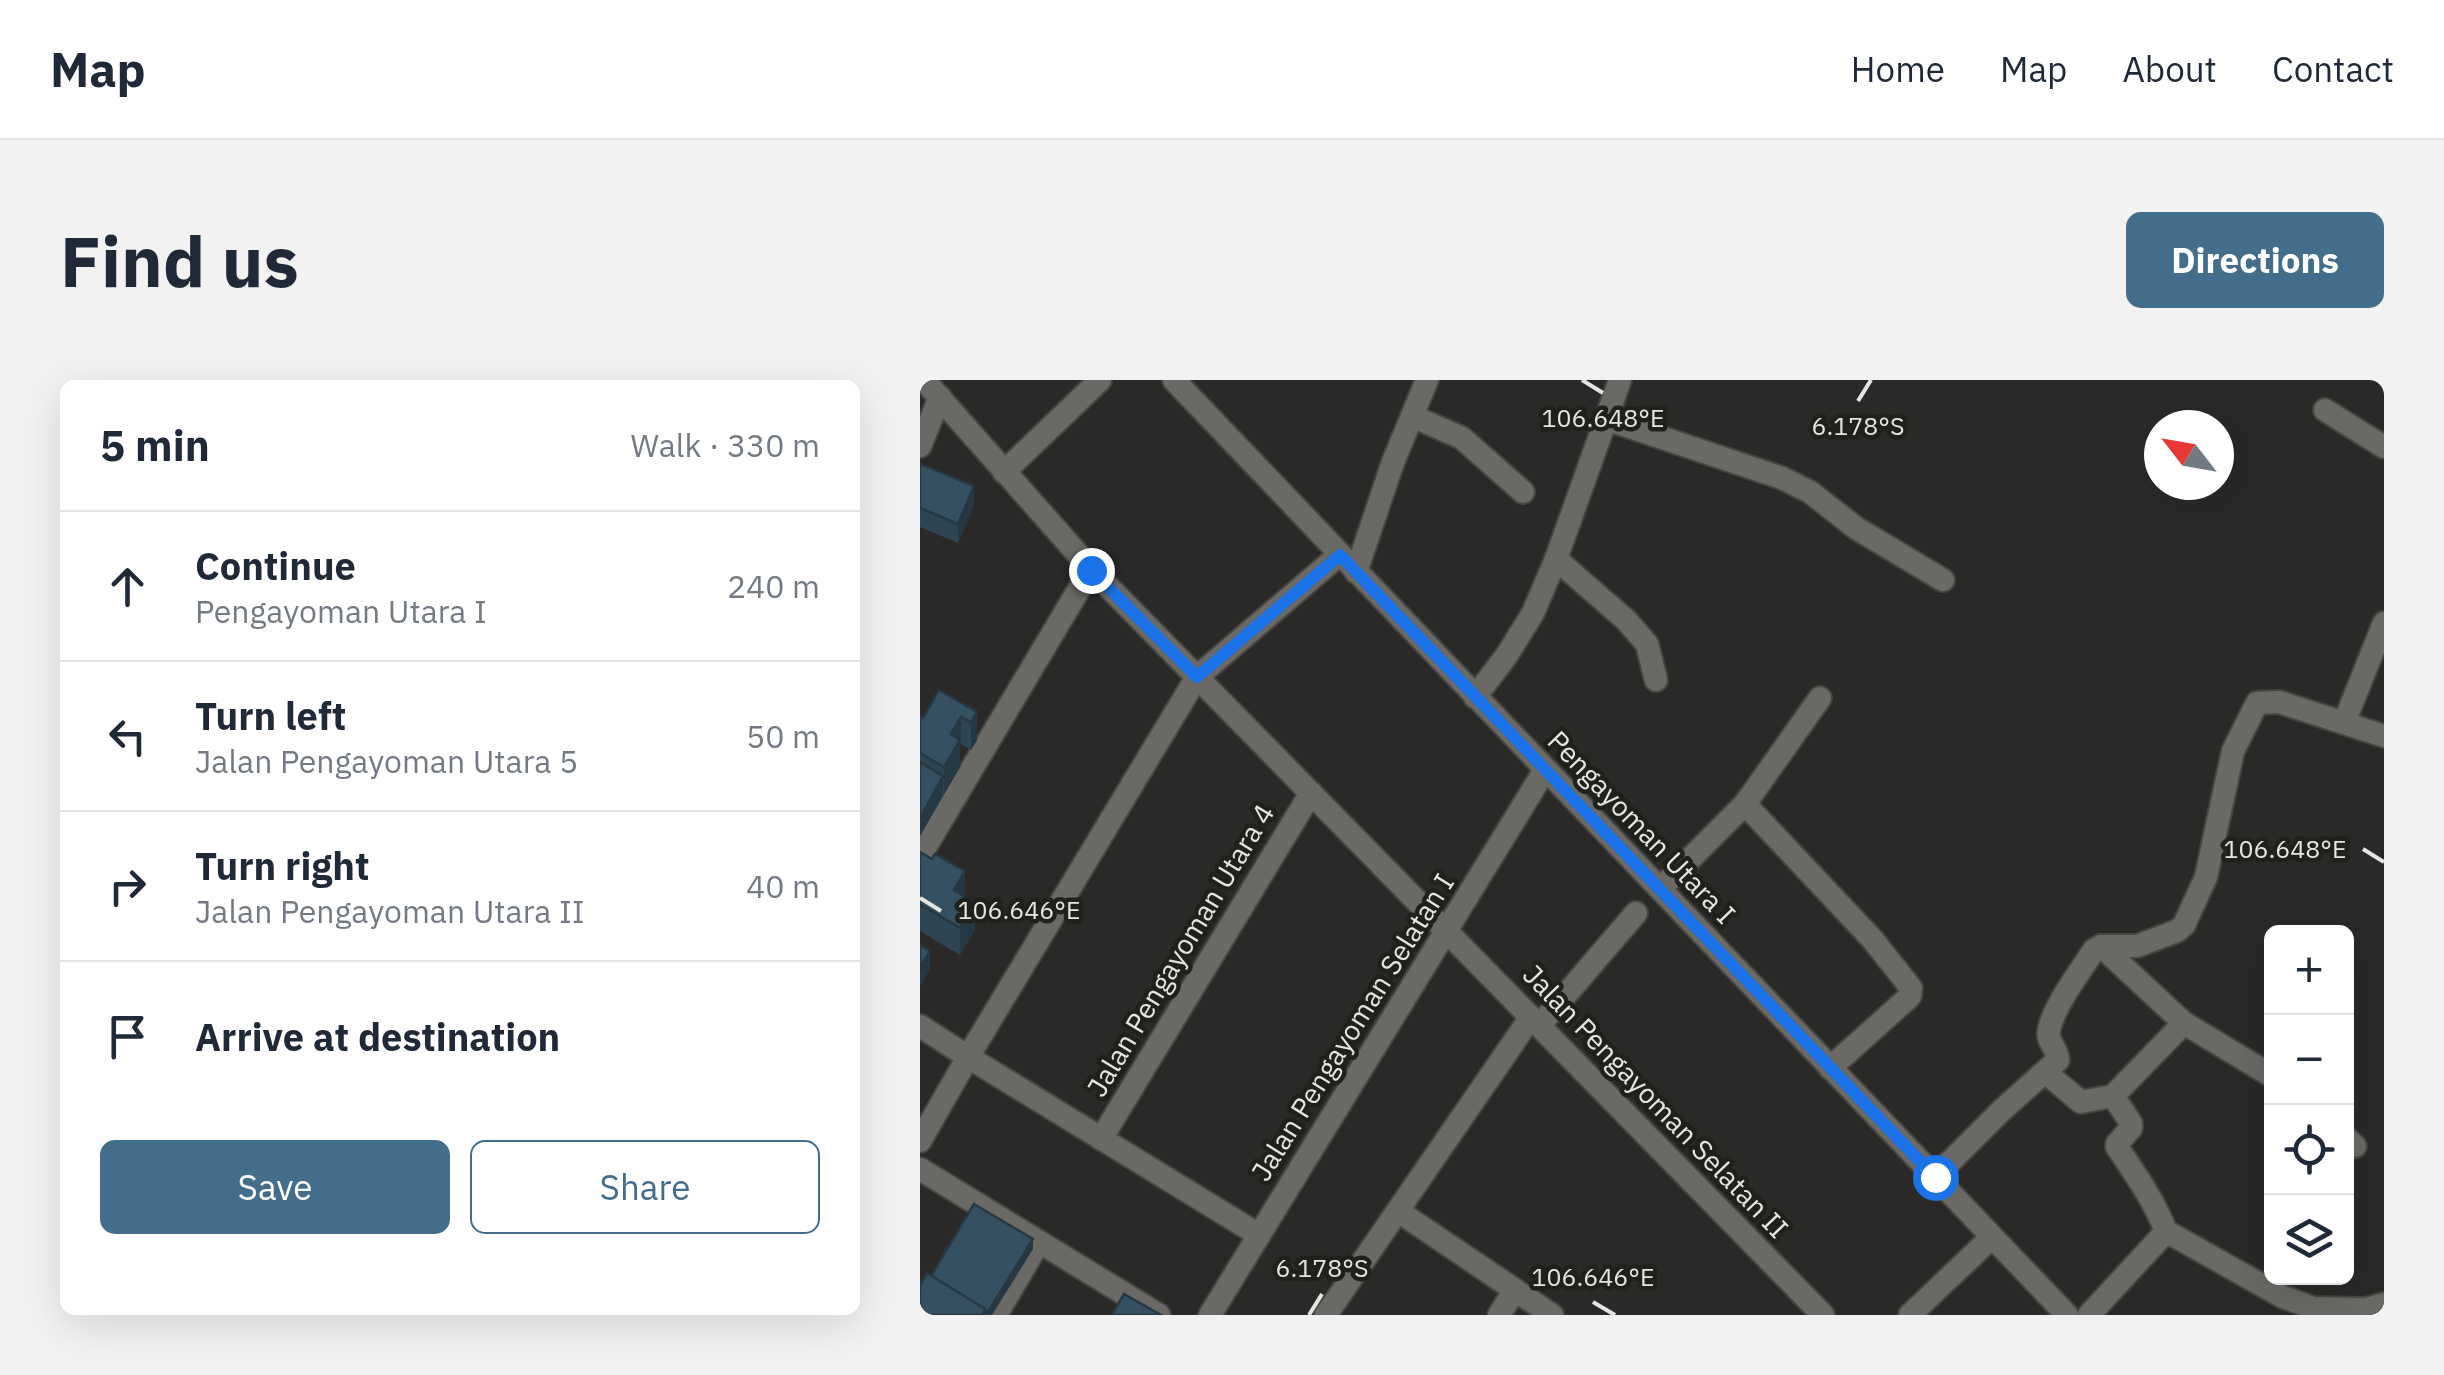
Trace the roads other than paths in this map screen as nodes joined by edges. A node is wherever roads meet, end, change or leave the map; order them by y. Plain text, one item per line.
1 (1100, 380) edge
2 (1174, 380) edge
3 (1427, 380) edge
4 (1620, 380) edge
5 (932, 389) edge
6 (1195, 389) edge
7 (2326, 410) dead end
8 (1412, 416) junction
9 (1606, 419) junction
10 (920, 446) edge
11 (2384, 448) edge
12 (1004, 472) junction
13 (1523, 492) dead end
14 (1556, 559) junction
15 (1348, 563) junction
16 (1091, 570) junction
17 (1943, 580) dead end
18 (2384, 624) edge
19 (1197, 677) junction
20 (1656, 680) dead end
21 (1475, 696) junction
22 (1820, 698) dead end
23 (2344, 723) junction
24 (2384, 736) edge
25 (1545, 770) junction
26 (1311, 793) junction
27 (1744, 804) junction
28 (920, 856) edge
29 (1660, 890) junction
30 (1636, 913) dead end
31 (1445, 930) junction
32 (2101, 946) junction
33 (1535, 1022) junction
34 (2184, 1023) junction
35 (920, 1026) edge
36 (968, 1057) junction
37 (1830, 1068) junction
38 (2264, 1071) edge
39 (2045, 1072) junction
40 (2113, 1096) junction
41 (1101, 1139) junction
42 (920, 1141) edge
43 (920, 1169) edge
44 (1935, 1177) junction
45 (1398, 1211) junction
46 (2167, 1234) junction
47 (1259, 1235) junction
48 (1992, 1237) junction
49 (1040, 1242) junction
50 (1515, 1290) junction
51 (2384, 1304) edge
52 (2276, 1306) edge
53 (996, 1315) edge
54 (1160, 1315) edge
55 (1210, 1315) edge
56 (1326, 1315) edge
57 (1499, 1315) edge
58 (1552, 1315) edge
59 (1823, 1315) edge
60 (1910, 1315) edge
61 (2068, 1315) edge
62 (2089, 1315) edge

1 - 12 street
2 - 6 street, Pengayoman Utara I
3 - 8 street
4 - 9 street
5 - 10 street
5 - 12 street, Jalan Pengayoman Selatan II
6 - 15 street, Pengayoman Utara I
7 - 11 street
8 - 13 street
8 - 15 street
9 - 14 street
9 - 17 street
12 - 16 street, Jalan Pengayoman Selatan II
14 - 20 street
14 - 21 street
15 - 19 street
15 - 21 street, Pengayoman Utara I
16 - 19 street, Jalan Pengayoman Selatan II
16 - 28 street
18 - 23 street
19 - 26 street, Jalan Pengayoman Selatan II
19 - 36 street
21 - 25 street, Pengayoman Utara I
22 - 27 street
23 - 24 street
23 - 32 street
25 - 29 street, Pengayoman Utara I
25 - 31 street, Jalan Pengayoman Selatan I
26 - 31 street, Jalan Pengayoman Selatan II
26 - 41 street, Jalan Pengayoman Utara 4
27 - 29 street
27 - 37 street
29 - 37 street, Pengayoman Utara I
30 - 33 street
31 - 33 street, Jalan Pengayoman Selatan II
31 - 47 street, Jalan Pengayoman Selatan I
32 - 34 street
32 - 39 street
33 - 45 street
33 - 59 street, Jalan Pengayoman Selatan II
34 - 38 street
34 - 40 street
35 - 36 street
36 - 41 street
36 - 42 street
37 - 44 street, Pengayoman Utara I
39 - 40 street
39 - 44 street
40 - 46 street
41 - 47 street
43 - 49 street
44 - 48 street, Pengayoman Utara I
45 - 50 street
45 - 56 street
46 - 52 street
46 - 62 street
47 - 55 street, Jalan Pengayoman Selatan I
48 - 60 street
48 - 61 street, Pengayoman Utara I
49 - 53 street
49 - 54 street
50 - 57 street
50 - 58 street
51 - 52 street

